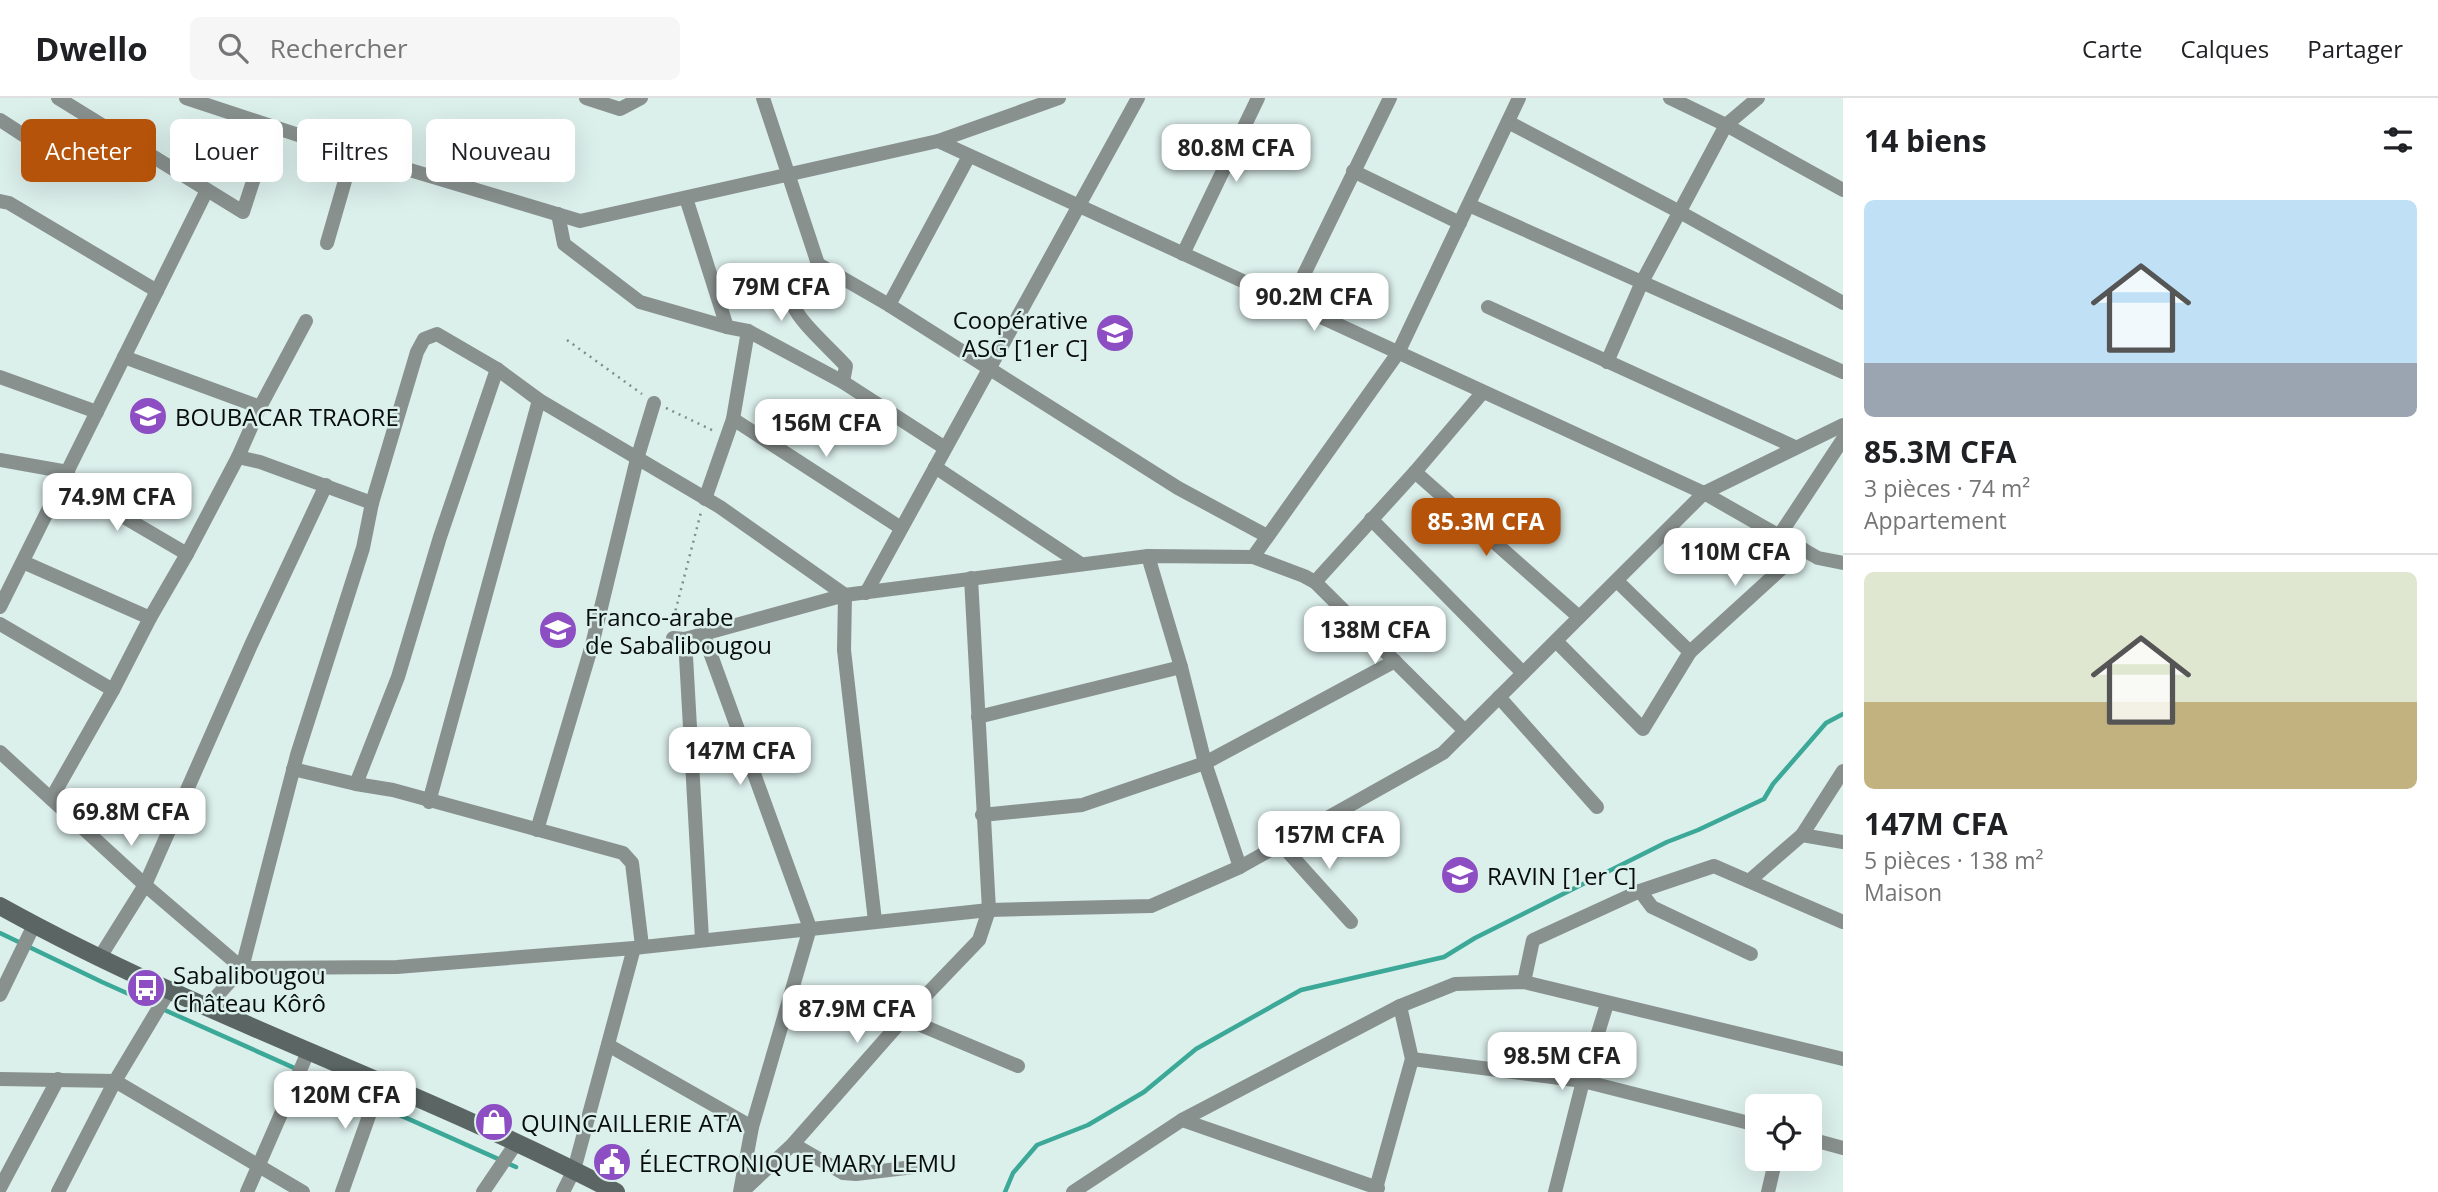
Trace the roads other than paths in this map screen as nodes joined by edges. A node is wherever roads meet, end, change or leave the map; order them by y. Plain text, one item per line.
1 (58, 98) edge
2 (186, 98) edge
3 (586, 98) edge
4 (641, 98) edge
5 (764, 98) edge
6 (1059, 98) edge
7 (1138, 98) edge
8 (1258, 98) edge
9 (1390, 98) edge
10 (1519, 98) edge
11 (1670, 98) edge
12 (1758, 98) edge
13 (250, 119) edge
14 (0, 120) edge
15 (1508, 122) junction
16 (1726, 125) junction
17 (21, 134) edge
18 (938, 141) junction
19 (969, 156) junction
20 (412, 171) edge
21 (1353, 171) junction
22 (788, 175) junction
23 (253, 182) edge
24 (345, 182) edge
25 (207, 190) junction
26 (1843, 190) edge
27 (686, 198) junction
28 (0, 201) edge
29 (1078, 205) junction
30 (1469, 205) junction
31 (1678, 211) junction
32 (558, 214) junction
33 (1460, 223) junction
34 (327, 243) dead end
35 (1183, 254) junction
36 (818, 264) junction
37 (1642, 282) junction
38 (157, 291) junction
39 (1290, 303) junction
40 (1843, 303) edge
41 (889, 305) junction
42 (1488, 307) dead end
43 (306, 321) dead end
44 (727, 327) junction
45 (748, 331) junction
46 (1398, 353) junction
47 (124, 357) junction
48 (1607, 362) junction
49 (497, 369) junction
50 (988, 369) junction
51 (1843, 372) edge
52 (0, 377) edge
53 (843, 382) junction
54 (1483, 392) junction
55 (539, 400) junction
56 (654, 403) dead end
57 (260, 407) junction
58 (97, 412) junction
59 (733, 419) junction
60 (1843, 425) edge
61 (1843, 439) edge
62 (1796, 447) junction
63 (945, 448) junction
64 (238, 457) junction
65 (637, 459) junction
66 (0, 460) edge
67 (935, 467) junction
68 (1415, 472) junction
69 (64, 478) junction
70 (326, 485) junction
71 (1704, 493) junction
72 (705, 499) junction
73 (372, 503) junction
74 (1371, 519) junction
75 (901, 528) junction
76 (1267, 536) junction
77 (1779, 536) junction
78 (1803, 550) junction
79 (187, 554) junction
80 (1148, 556) junction
81 (1253, 557) junction
82 (23, 562) junction
83 (1843, 563) edge
84 (1081, 564) junction
85 (971, 578) junction
86 (1617, 581) junction
87 (1315, 582) junction
88 (866, 593) junction
89 (845, 595) junction
90 (0, 607) edge
91 (1579, 617) junction
92 (150, 618) junction
93 (0, 624) edge
94 (703, 634) junction
95 (1556, 641) junction
96 (1690, 652) junction
97 (1395, 661) junction
98 (1181, 667) junction
99 (1523, 673) junction
100 (113, 690) junction
101 (1499, 697) junction
102 (978, 717) junction
103 (1465, 731) junction
104 (0, 752) edge
105 (1205, 763) junction
106 (293, 769) junction
107 (1843, 771) edge
108 (356, 784) junction
109 (51, 799) junction
110 (429, 802) junction
111 (1597, 807) dead end
112 (982, 815) junction
113 (537, 830) junction
114 (1802, 835) junction
115 (1843, 842) edge
116 (1280, 843) junction
117 (1240, 867) junction
118 (1749, 881) junction
119 (145, 885) junction
120 (1640, 891) junction
121 (0, 906) edge
122 (989, 910) junction
123 (875, 922) junction
124 (1351, 922) dead end
125 (1843, 922) edge
126 (34, 925) junction
127 (810, 928) junction
128 (702, 939) junction
129 (638, 947) junction
130 (1751, 954) dead end
131 (100, 957) junction
132 (242, 968) junction
133 (1524, 982) junction
134 (169, 991) junction
135 (0, 995) edge
136 (1607, 1004) junction
137 (1400, 1006) junction
138 (207, 1007) junction
139 (904, 1018) junction
140 (608, 1045) junction
141 (307, 1052) junction
142 (1412, 1059) junction
143 (1843, 1059) edge
144 (1018, 1066) dead end
145 (0, 1079) edge
146 (58, 1079) junction
147 (116, 1081) junction
148 (1583, 1081) junction
149 (381, 1082) junction
150 (1182, 1119) junction
151 (1745, 1122) edge
152 (752, 1127) junction
153 (517, 1142) junction
154 (1822, 1142) edge
155 (793, 1144) junction
156 (1843, 1148) edge
157 (258, 1166) junction
158 (922, 1166) dead end
159 (574, 1170) junction
160 (1773, 1171) edge
161 (0, 1188) edge
162 (1376, 1190) edge
163 (58, 1192) edge
164 (247, 1192) edge
165 (303, 1192) edge
166 (342, 1192) edge
167 (483, 1192) edge
168 (563, 1192) edge
169 (616, 1192) edge
170 (741, 1192) edge
171 (1073, 1192) edge
172 (1555, 1192) edge
173 (1768, 1192) edge

1 - 25 street
2 - 13 street
3 - 4 street
5 - 22 street
6 - 18 street
7 - 29 street
8 - 35 street
9 - 21 street
10 - 15 street
11 - 16 street
12 - 16 street
14 - 17 street
15 - 30 street
15 - 31 street
16 - 26 street
16 - 31 street
18 - 19 street
18 - 22 street
19 - 29 street
19 - 41 street
20 - 32 street
21 - 33 street
21 - 39 street
22 - 27 street
22 - 36 street
23 - 25 street
24 - 34 street
25 - 38 street
27 - 32 street
27 - 44 street
28 - 38 street
29 - 35 street
29 - 50 street
30 - 33 street
30 - 37 street
31 - 37 street
31 - 40 street
32 - 44 street
33 - 46 street
35 - 39 street
36 - 41 street
36 - 53 street
37 - 48 street
37 - 51 street
38 - 47 street
39 - 46 street
41 - 50 street
42 - 48 street
43 - 57 street
44 - 45 street
45 - 53 street
45 - 59 street
46 - 54 street
46 - 76 street
47 - 57 street
47 - 58 street
48 - 62 street
49 - 55 street
49 - 73 street
49 - 108 street
50 - 63 street
50 - 76 street
52 - 58 street
53 - 63 street
54 - 68 street
54 - 71 street
55 - 65 street
55 - 110 street
56 - 65 street
57 - 64 street
58 - 69 street
59 - 72 street
59 - 75 street
60 - 62 street
61 - 77 street
62 - 71 street
63 - 67 street
64 - 70 street
64 - 79 street
65 - 72 street
65 - 113 street
66 - 69 street
67 - 75 street
67 - 84 street
68 - 74 street
68 - 91 street
69 - 79 street
69 - 82 street
70 - 73 street
70 - 119 street
71 - 77 street
71 - 86 street
72 - 89 street
73 - 106 street
74 - 87 street
74 - 99 street
75 - 88 street
76 - 81 street
77 - 78 street
78 - 83 street
78 - 96 street
79 - 92 street
80 - 81 street
80 - 84 street
80 - 98 street
81 - 87 street
82 - 90 street
82 - 92 street
84 - 85 street
85 - 88 street
85 - 102 street
86 - 91 street
86 - 96 street
87 - 97 street
88 - 89 street
89 - 94 street
89 - 123 street
91 - 95 street
92 - 100 street
93 - 100 street
94 - 127 street
94 - 128 street
95 - 96 street
95 - 99 street
97 - 103 street
97 - 105 street
98 - 102 street
98 - 105 street
99 - 101 street
100 - 109 street
101 - 103 street
101 - 111 street
102 - 112 street
103 - 116 street
104 - 109 street
105 - 112 street
105 - 117 street
106 - 108 street
106 - 132 street
107 - 114 street
108 - 110 street
109 - 119 street
110 - 113 street
112 - 122 street
113 - 129 street
114 - 115 street
114 - 118 street
116 - 117 street
116 - 124 street
117 - 122 street
118 - 120 street
118 - 125 street
119 - 131 street
119 - 132 street
120 - 130 street
120 - 133 street
121 - 126 main road
122 - 123 street
122 - 139 street
123 - 127 street
126 - 131 main road
126 - 135 street
127 - 128 street
127 - 152 street
128 - 129 street
129 - 132 street
129 - 140 street
131 - 134 main road
132 - 138 street
133 - 136 street
133 - 137 street
134 - 138 main road
134 - 147 street
136 - 143 street
136 - 148 street
137 - 142 street
137 - 150 street
138 - 141 main road
139 - 144 street
139 - 155 street
140 - 152 street
140 - 159 street
141 - 149 main road
141 - 157 street
142 - 148 street
142 - 162 street
145 - 146 street
146 - 147 street
146 - 161 street
147 - 157 street
147 - 163 street
148 - 151 street
148 - 172 street
149 - 153 main road
149 - 166 street
150 - 162 street
150 - 171 street
152 - 170 street
153 - 159 main road
153 - 167 street
154 - 156 street
155 - 158 street
155 - 170 street
157 - 164 street
157 - 165 street
159 - 168 street
159 - 169 main road
160 - 173 street

